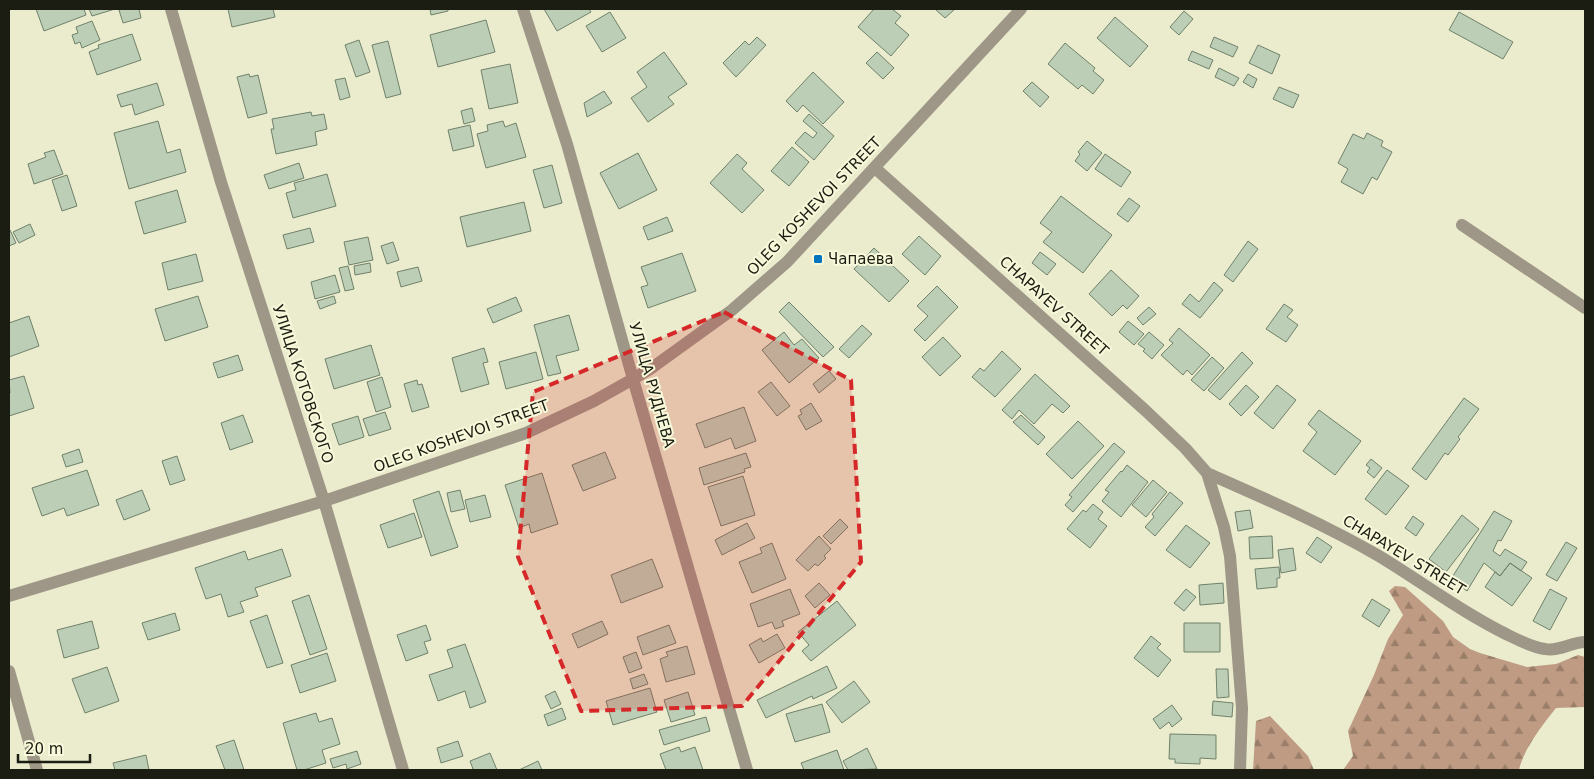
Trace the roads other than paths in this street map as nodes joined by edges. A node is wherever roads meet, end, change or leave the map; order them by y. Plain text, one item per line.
1 (170, 9) edge
2 (523, 9) edge
3 (1021, 9) edge
4 (875, 168) junction
5 (1462, 225) dead end
6 (1585, 308) edge
7 (632, 379) junction
8 (1208, 473) junction
9 (324, 502) junction
10 (9, 596) edge
11 (1585, 642) edge
12 (9, 671) edge
13 (37, 770) edge
14 (403, 770) edge
15 (747, 770) edge
16 (1240, 770) edge

1 - 9 street, УЛИЦА КОТОВСКОГО
2 - 7 street, УЛИЦА РУДНЕВА
3 - 4 street, OLEG KOSHEVOI STREET
4 - 7 street, OLEG KOSHEVOI STREET
4 - 8 street, CHAPAYEV STREET
5 - 6 street
7 - 9 street, OLEG KOSHEVOI STREET
7 - 15 street, УЛИЦА РУДНЕВА
8 - 11 street, CHAPAYEV STREET
8 - 16 street, CHAPAYEV STREET
9 - 10 street, OLEG KOSHEVOI STREET
9 - 14 street, УЛИЦА КОТОВСКОГО
12 - 13 street

